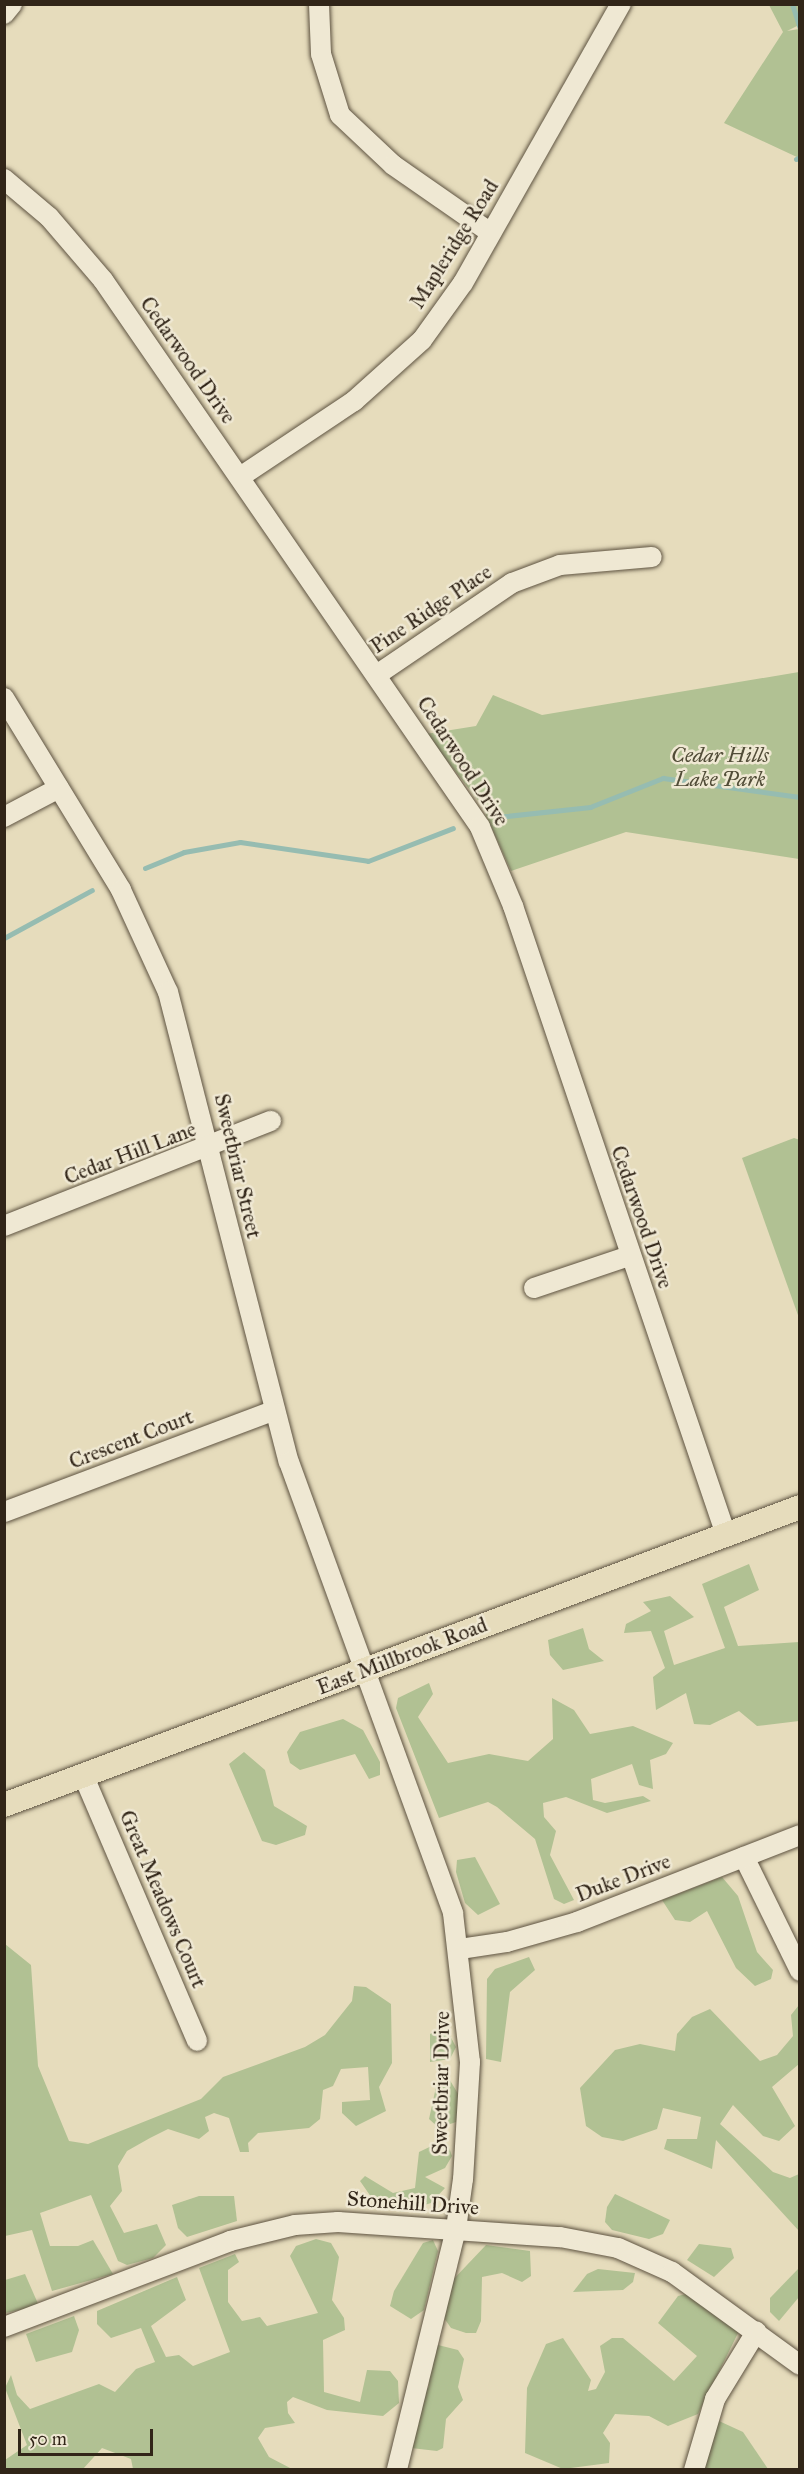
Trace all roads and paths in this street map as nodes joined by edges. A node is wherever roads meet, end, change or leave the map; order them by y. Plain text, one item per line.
1 (12, 4) edge
2 (319, 4) edge
3 (621, 4) edge
4 (4, 14) edge
5 (4, 179) edge
6 (491, 233) junction
7 (240, 477) junction
8 (652, 557) dead end
9 (378, 674) junction
10 (4, 698) edge
11 (59, 788) junction
12 (4, 817) edge
13 (271, 1121) dead end
14 (209, 1149) junction
15 (4, 1226) edge
16 (629, 1256) junction
17 (534, 1288) dead end
18 (273, 1411) junction
19 (800, 1507) edge
20 (4, 1512) edge
21 (726, 1535) junction
22 (366, 1670) junction
23 (84, 1777) junction
24 (4, 1805) edge
25 (800, 1835) edge
26 (744, 1857) junction
27 (460, 1948) junction
28 (800, 1971) edge
29 (197, 2041) dead end
30 (456, 2229) junction
31 (4, 2327) edge
32 (756, 2331) junction
33 (800, 2365) edge
34 (397, 2469) edge
35 (694, 2469) edge

1 - 4 street
2 - 6 street
3 - 6 street, Mapleridge Road
5 - 7 street, Cedarwood Drive
6 - 7 street, Mapleridge Road
7 - 9 street, Cedarwood Drive
8 - 9 street, Pine Ridge Place
9 - 16 street, Cedarwood Drive
10 - 11 street, Sweetbriar Street
11 - 12 street
11 - 14 street, Sweetbriar Street
13 - 14 street, Cedar Hill Lane
14 - 15 street, Cedar Hill Lane
14 - 18 street, Sweetbriar Street
16 - 17 street
16 - 21 street, Cedarwood Drive
18 - 20 street, Crescent Court
18 - 22 street, Sweetbriar Street
19 - 21 main road, East Millbrook Road
21 - 22 main road, East Millbrook Road
22 - 23 main road, East Millbrook Road
22 - 27 street, Sweetbriar Drive
23 - 24 main road, East Millbrook Road
23 - 29 street, Great Meadows Court
25 - 26 street, Duke Drive
26 - 27 street, Duke Drive
26 - 28 street
27 - 30 street, Sweetbriar Drive
30 - 31 street, Stonehill Drive
30 - 32 street, Stonehill Drive
30 - 34 street, Sweetbriar Drive
32 - 33 street, Stonehill Drive
32 - 35 street

